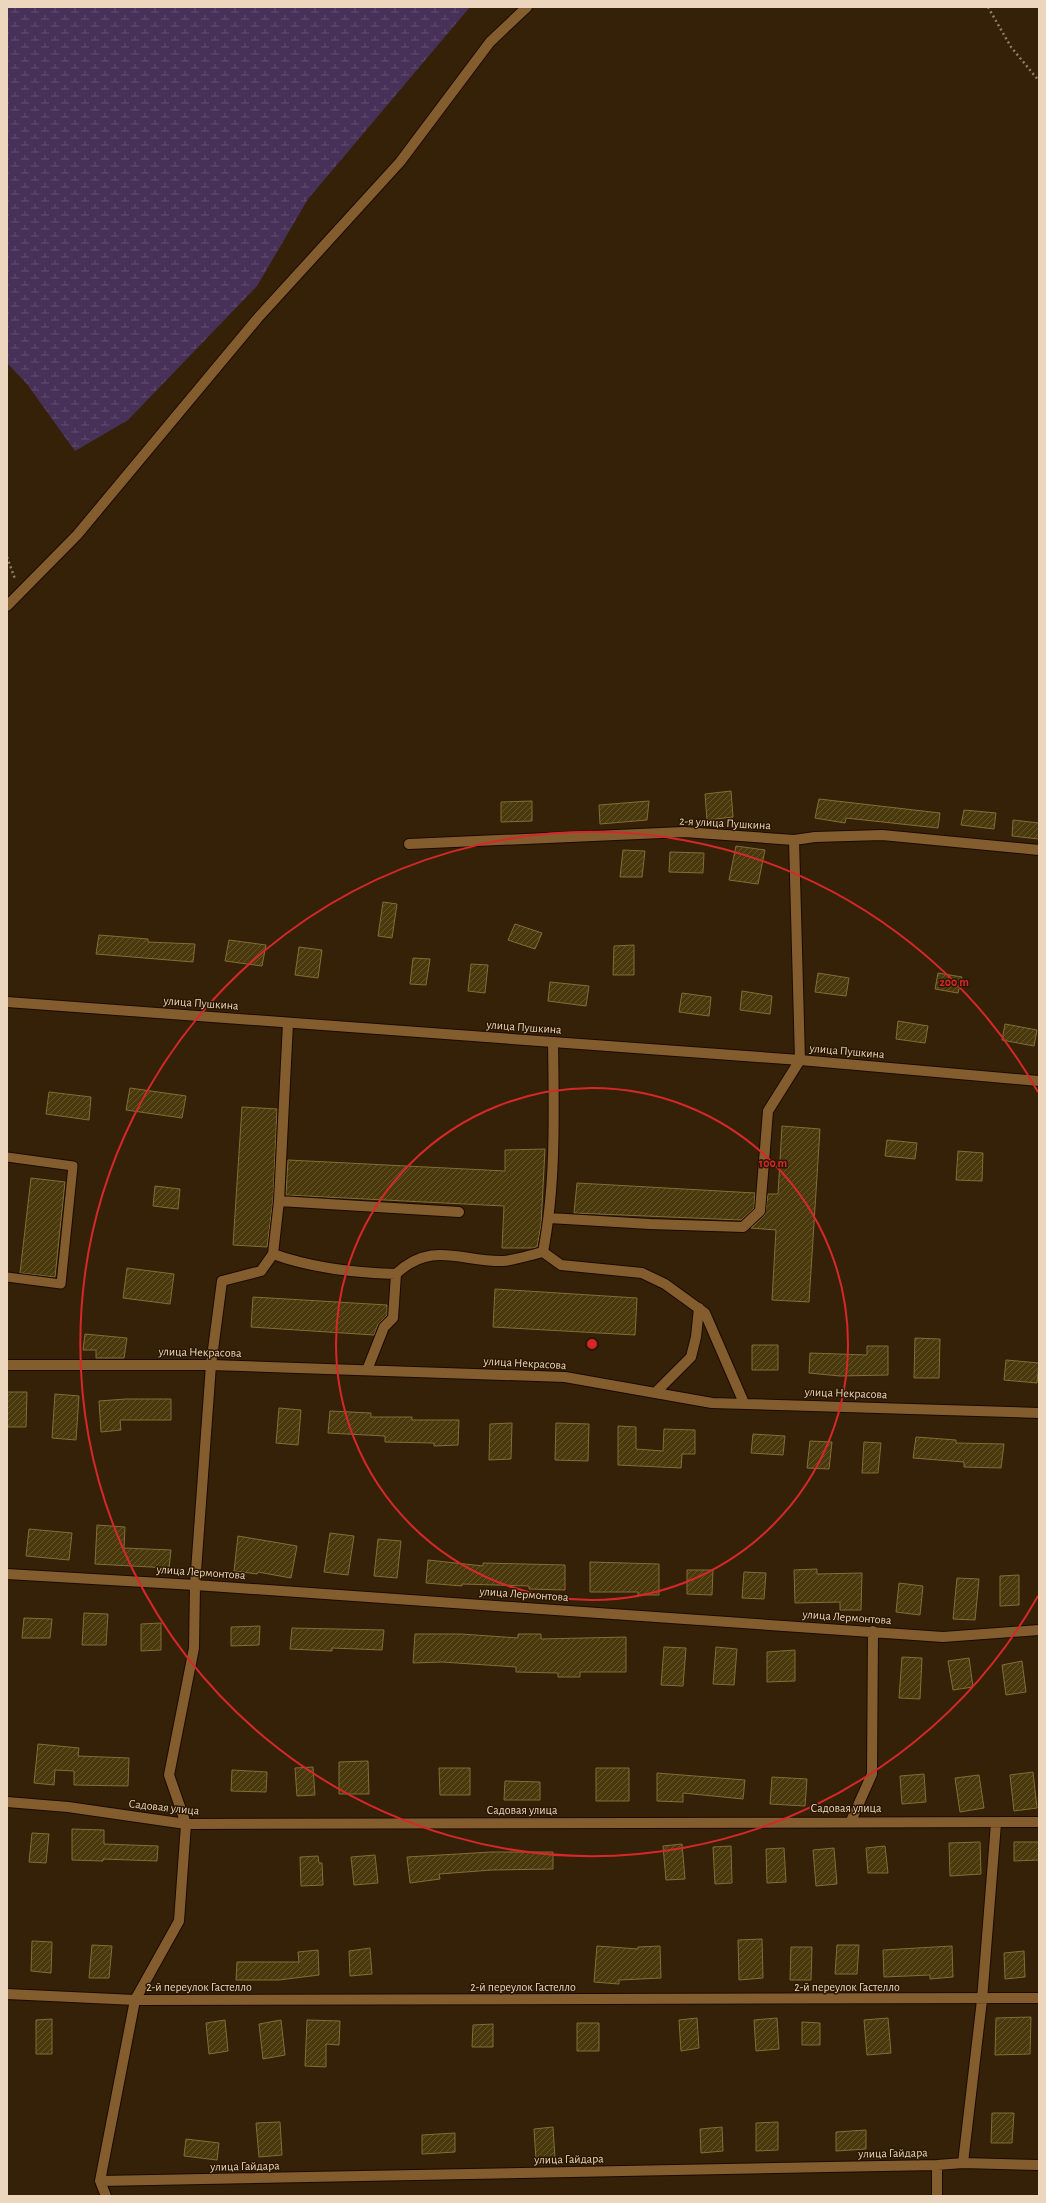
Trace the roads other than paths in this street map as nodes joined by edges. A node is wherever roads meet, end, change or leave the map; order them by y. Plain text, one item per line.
1 (527, 7) edge
2 (7, 606) edge
3 (794, 840) junction
4 (409, 844) dead end
5 (1039, 850) edge
6 (7, 1002) edge
7 (288, 1023) junction
8 (553, 1042) junction
9 (800, 1060) junction
10 (1039, 1081) edge
11 (7, 1156) edge
12 (280, 1201) junction
13 (459, 1212) dead end
14 (549, 1218) junction
15 (543, 1252) junction
16 (273, 1254) junction
17 (396, 1274) junction
18 (7, 1277) edge
19 (699, 1308) junction
20 (7, 1365) edge
21 (211, 1365) junction
22 (367, 1370) junction
23 (655, 1393) junction
24 (744, 1403) junction
25 (1039, 1412) edge
26 (7, 1574) edge
27 (195, 1585) junction
28 (1039, 1630) edge
29 (873, 1631) junction
30 (7, 1802) edge
31 (851, 1821) junction
32 (1039, 1822) edge
33 (996, 1823) junction
34 (186, 1824) junction
35 (7, 1994) edge
36 (1039, 1998) edge
37 (135, 2000) junction
38 (982, 2000) junction
39 (963, 2163) junction
40 (1039, 2165) edge
41 (937, 2166) junction
42 (100, 2181) junction
43 (106, 2196) edge
44 (938, 2196) edge

1 - 2 street
3 - 4 street, 2-я улица Пушкина
3 - 5 street, 2-я улица Пушкина
3 - 9 street
6 - 7 street, улица Пушкина
7 - 8 street, улица Пушкина
7 - 12 street
8 - 9 street, улица Пушкина
8 - 14 street
9 - 10 street, улица Пушкина
9 - 14 street
11 - 18 lane
12 - 13 street
12 - 16 street
14 - 15 street
15 - 17 street
15 - 19 street
16 - 17 street
16 - 21 street
17 - 22 street
19 - 23 street
19 - 24 street
20 - 21 street, улица Некрасова
21 - 22 street, улица Некрасова
21 - 27 street
22 - 23 street, улица Некрасова
23 - 24 street, улица Некрасова
24 - 25 street, улица Некрасова
26 - 27 street, улица Лермонтова
27 - 29 street, улица Лермонтова
27 - 34 street
28 - 29 street, улица Лермонтова
29 - 31 street
30 - 34 street, Садовая улица
31 - 33 street, Садовая улица
31 - 34 street, Садовая улица
32 - 33 street, Садовая улица
33 - 38 street
34 - 37 street
35 - 37 street, 2-й переулок Гастелло
36 - 38 street, 2-й переулок Гастелло
37 - 38 street, 2-й переулок Гастелло
37 - 42 street
38 - 39 street
39 - 40 street, улица Гайдара
39 - 41 street, улица Гайдара
41 - 42 street, улица Гайдара
41 - 44 street
42 - 43 street

